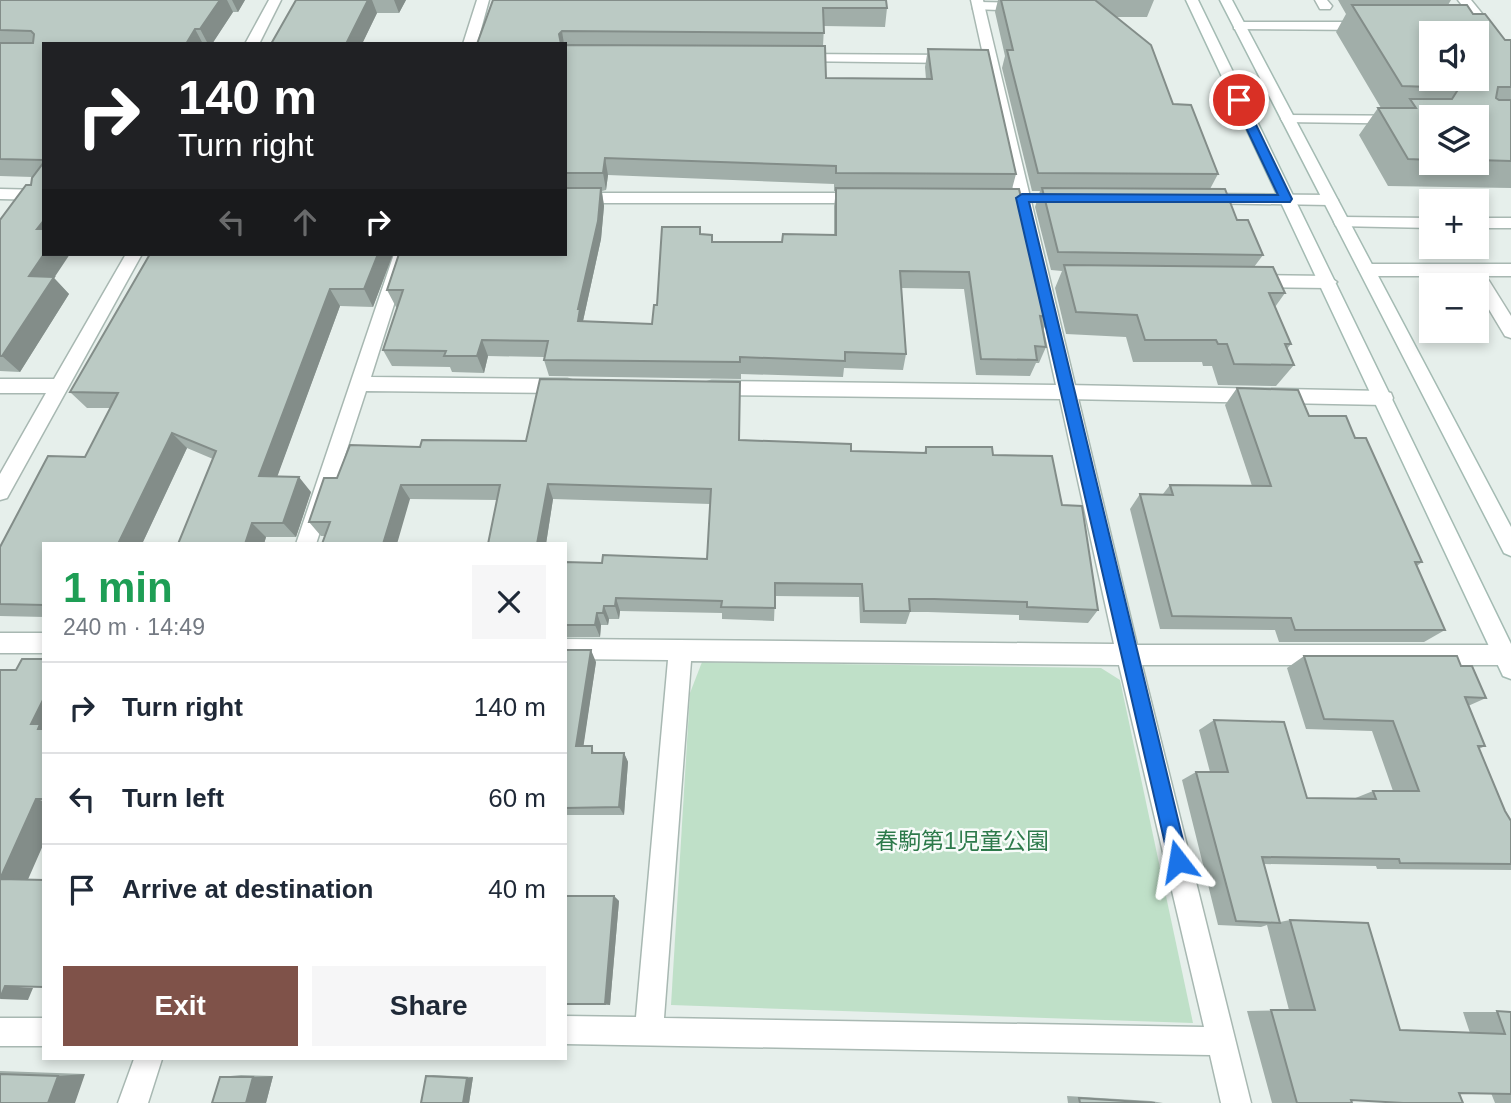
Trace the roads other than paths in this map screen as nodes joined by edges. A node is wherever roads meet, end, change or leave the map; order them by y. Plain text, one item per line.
1 (275, 0) edge
2 (483, 0) edge
3 (1192, 0) edge
4 (1226, 0) edge
5 (1464, 0) edge
6 (978, 3) edge
7 (1034, 7) edge
8 (1240, 26) junction
9 (1376, 26) edge
10 (253, 42) edge
11 (471, 42) edge
12 (1505, 44) edge
13 (785, 58) edge
14 (1511, 58) edge
15 (978, 59) junction
16 (1289, 119) junction
17 (1419, 120) edge
18 (0, 194) edge
19 (42, 195) edge
20 (567, 198) edge
21 (883, 198) edge
22 (1188, 199) edge
23 (1286, 199) junction
24 (1330, 200) junction
25 (1342, 222) junction
26 (1419, 223) edge
27 (1489, 223) edge
28 (1511, 223) edge
29 (133, 256) edge
30 (401, 256) edge
31 (1367, 270) junction
32 (1474, 270) junction
33 (1511, 270) edge
34 (1232, 281) edge
35 (1328, 282) junction
36 (1511, 331) edge
37 (359, 384) junction
38 (0, 386) edge
39 (61, 386) junction
40 (581, 386) edge
41 (692, 388) edge
42 (1066, 392) junction
43 (1384, 398) junction
44 (0, 492) edge
45 (307, 542) edge
46 (1511, 547) edge
47 (0, 643) edge
48 (42, 643) edge
49 (567, 649) edge
50 (680, 651) junction
51 (1128, 655) junction
52 (1509, 659) edge
53 (649, 1030) junction
54 (567, 1031) edge
55 (0, 1032) edge
56 (42, 1032) edge
57 (1222, 1041) junction
58 (148, 1060) edge
59 (133, 1103) edge
60 (1236, 1103) edge

1 - 10 street
2 - 11 street
3 - 23 street
4 - 8 street
5 - 12 street
6 - 7 street
6 - 15 street
8 - 9 street
8 - 16 street
12 - 14 street
13 - 15 street
15 - 42 street
16 - 17 street
16 - 24 street
18 - 19 street
20 - 21 street
22 - 23 street
23 - 24 street
23 - 35 street
24 - 25 street
25 - 26 street
25 - 31 street
27 - 28 street
29 - 39 street
30 - 37 street
31 - 32 street
31 - 46 street
32 - 33 street
32 - 36 street
34 - 35 street
35 - 43 street
37 - 40 street
37 - 45 street
38 - 39 street
39 - 44 street
41 - 42 street
42 - 43 street
42 - 51 street
43 - 52 street
47 - 48 street
49 - 50 street
50 - 51 street
50 - 53 street
51 - 52 street
51 - 57 street
53 - 54 street
53 - 57 street
55 - 56 street
57 - 60 street
58 - 59 street

